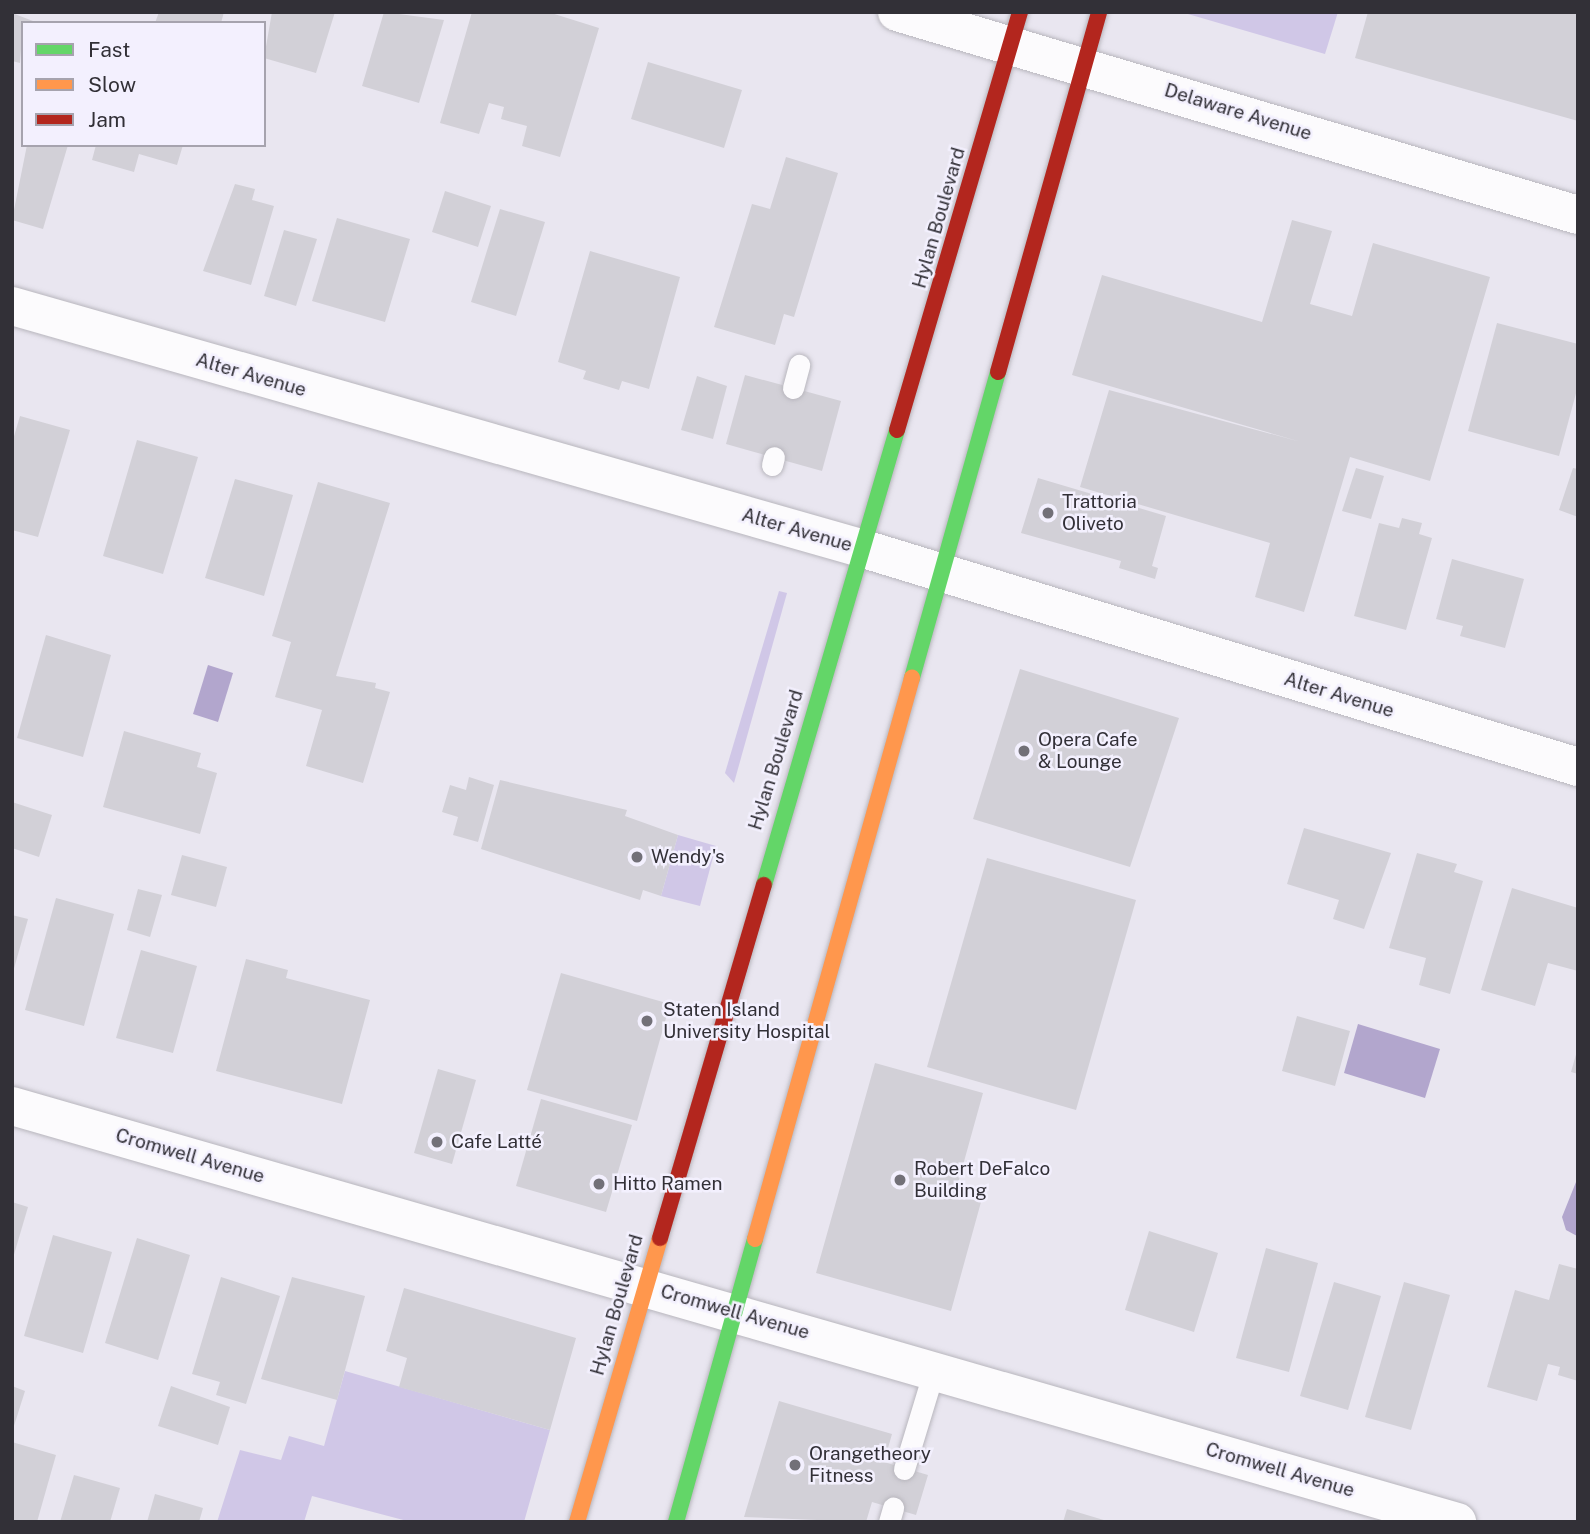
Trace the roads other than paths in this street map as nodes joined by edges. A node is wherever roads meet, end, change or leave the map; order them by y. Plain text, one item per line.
1 (897, 12) edge
2 (1098, 12) edge
3 (1015, 29) edge
4 (1084, 65) junction
5 (1578, 215) edge
6 (12, 306) edge
7 (799, 365) dead end
8 (793, 388) dead end
9 (864, 549) junction
10 (939, 573) junction
11 (1578, 767) edge
12 (12, 1106) edge
13 (643, 1285) junction
14 (736, 1312) junction
15 (934, 1370) junction
16 (904, 1469) dead end
17 (577, 1522) edge
18 (676, 1522) edge
19 (1457, 1522) edge

1 - 3 street, Delaware Avenue
2 - 4 main road
3 - 4 street, Delaware Avenue
3 - 9 main road, Hylan Boulevard
4 - 5 street, Delaware Avenue
4 - 10 main road
6 - 9 street, Alter Avenue
7 - 8 lane
9 - 10 street, Alter Avenue
9 - 13 main road, Hylan Boulevard
10 - 11 street, Alter Avenue
10 - 14 main road
12 - 13 street, Cromwell Avenue
13 - 14 street, Cromwell Avenue
13 - 17 main road, Hylan Boulevard
14 - 15 street, Cromwell Avenue
14 - 18 main road
15 - 16 lane
15 - 19 street, Cromwell Avenue

